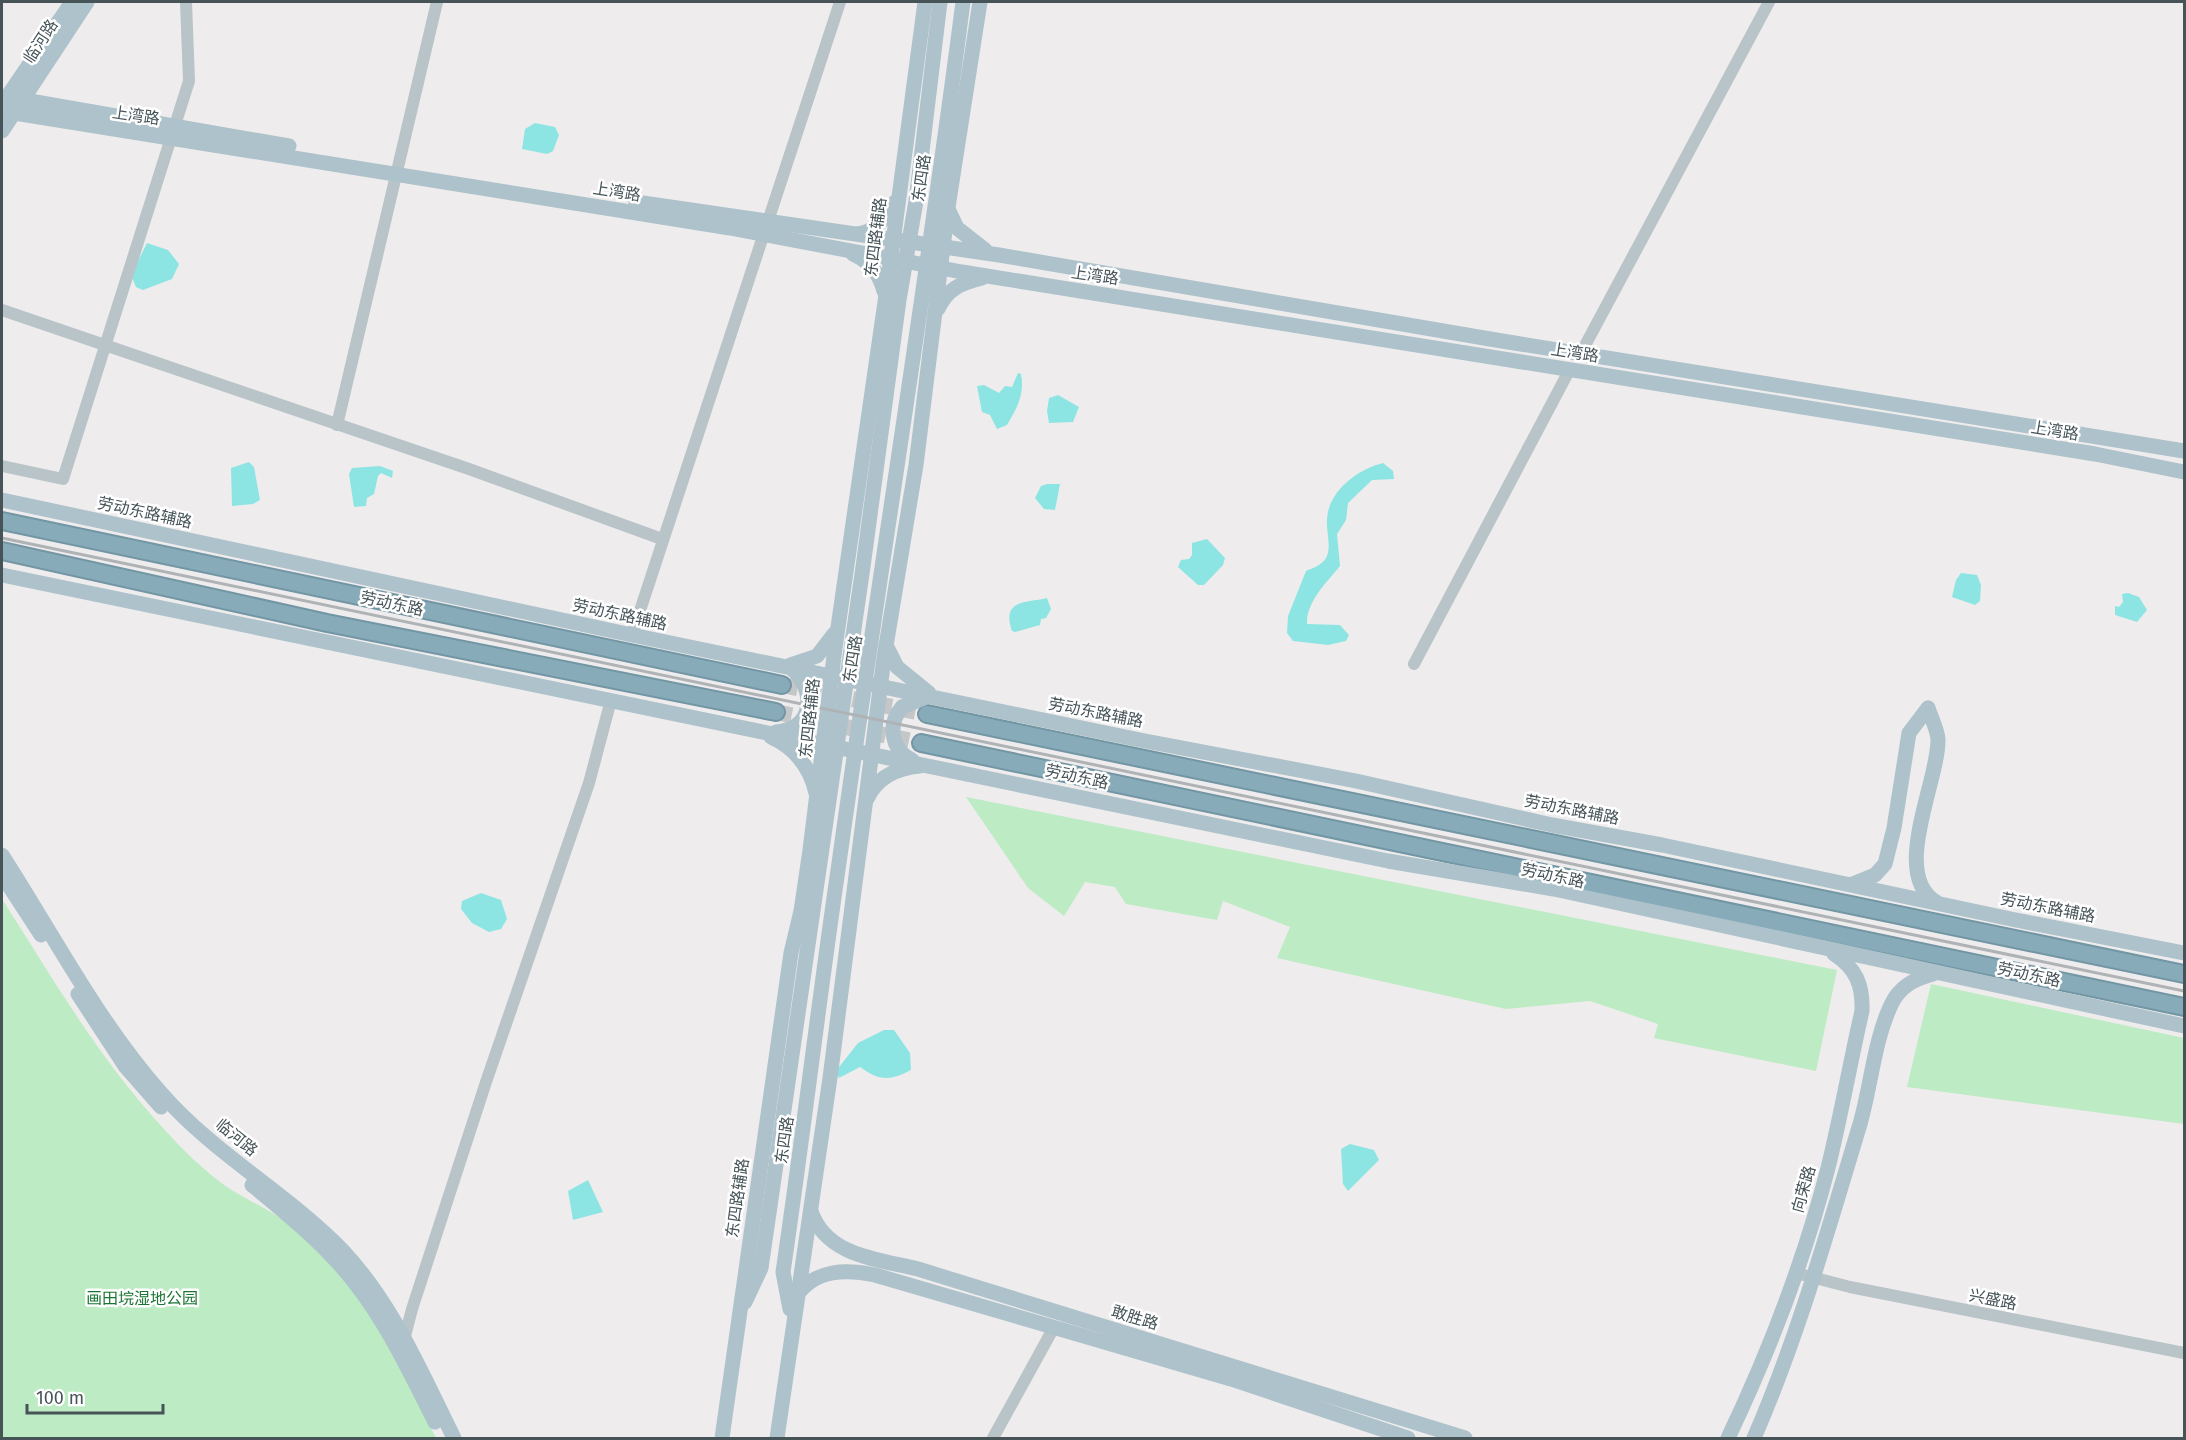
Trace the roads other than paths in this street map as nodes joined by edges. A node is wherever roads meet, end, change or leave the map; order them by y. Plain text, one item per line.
1 (72, 2) edge
2 (87, 2) edge
3 (186, 2) edge
4 (437, 2) edge
5 (840, 2) edge
6 (925, 2) edge
7 (940, 2) edge
8 (963, 2) edge
9 (980, 2) edge
10 (1769, 2) edge
11 (933, 57) junction
12 (969, 66) junction
13 (9, 105) edge
14 (910, 106) junction
15 (948, 116) junction
16 (2, 131) edge
17 (173, 132) junction
18 (396, 169) junction
19 (940, 170) junction
20 (898, 191) junction
21 (948, 207) junction
22 (766, 229) junction
23 (850, 234) junction
24 (892, 241) junction
25 (909, 243) junction
26 (936, 246) junction
27 (838, 249) junction
28 (999, 255) junction
29 (898, 260) junction
30 (933, 267) junction
31 (994, 278) junction
32 (886, 297) junction
33 (2, 310) edge
34 (934, 321) junction
35 (894, 340) junction
36 (105, 345) junction
37 (1581, 353) junction
38 (1570, 369) junction
39 (888, 385) junction
40 (338, 425) junction
41 (863, 451) junction
42 (2184, 451) edge
43 (2, 466) edge
44 (2184, 472) edge
45 (2, 500) edge
46 (2, 520) edge
47 (907, 521) junction
48 (663, 539) junction
49 (2, 551) edge
50 (2, 575) edge
51 (882, 579) junction
52 (878, 603) junction
53 (839, 620) junction
54 (632, 635) junction
55 (886, 643) junction
56 (1414, 664) dead end
57 (783, 666) junction
58 (839, 678) junction
59 (782, 685) tunnel mouth
60 (873, 685) junction
61 (939, 698) junction
62 (611, 700) junction
63 (776, 712) tunnel mouth
64 (927, 714) tunnel mouth
65 (749, 728) junction
66 (770, 732) junction
67 (921, 743) tunnel mouth
68 (830, 745) junction
69 (856, 750) junction
70 (872, 753) junction
71 (915, 762) junction
72 (936, 766) junction
73 (849, 794) junction
74 (823, 795) junction
75 (865, 805) junction
76 (2, 855) edge
77 (2, 875) edge
78 (855, 877) junction
79 (817, 882) junction
80 (1851, 884) junction
81 (1939, 903) junction
82 (830, 935) junction
83 (795, 937) junction
84 (1829, 951) junction
85 (2184, 953) edge
86 (1936, 973) junction
87 (2184, 974) edge
88 (2184, 1007) edge
89 (2184, 1026) edge
90 (811, 1210) junction
91 (1797, 1270) junction
92 (1815, 1275) junction
93 (796, 1297) junction
94 (738, 1316) junction
95 (792, 1321) junction
96 (1053, 1329) junction
97 (404, 1340) junction
98 (2184, 1347) edge
99 (2184, 1353) edge
100 (1391, 1436) edge
101 (443, 1438) edge
102 (454, 1438) edge
103 (722, 1438) edge
104 (777, 1438) edge
105 (993, 1438) edge
106 (1408, 1438) edge
107 (1465, 1438) edge
108 (1728, 1438) edge
109 (1754, 1438) edge

1 - 13 main road, 临河路
2 - 13 main road, 临河路
3 - 17 street
4 - 18 street
5 - 22 street
6 - 14 main road, 东四路辅路
7 - 11 main road, 东四路
8 - 15 main road, 东四路
9 - 12 main road
10 - 37 street
11 - 14 main road
11 - 25 main road, 东四路
12 - 15 main road
12 - 21 main road
13 - 16 main road, 临河路
13 - 17 main road, 上湾路
14 - 20 main road, 东四路辅路
15 - 19 main road, 东四路
17 - 18 main road, 上湾路
17 - 36 street
18 - 22 main road, 上湾路
18 - 40 street
19 - 21 main road
19 - 26 main road, 东四路
20 - 23 main road
20 - 24 main road, 东四路辅路
21 - 26 main road
21 - 28 main road
22 - 23 main road, 上湾路
22 - 27 main road, 上湾路
22 - 48 street
23 - 24 main road, 上湾路
24 - 25 main road, 上湾路
24 - 29 main road, 东四路辅路
25 - 26 main road, 上湾路
25 - 29 main road, 东四路
26 - 28 main road, 上湾路
26 - 30 main road, 东四路
27 - 29 main road, 上湾路
27 - 32 main road
28 - 37 main road, 上湾路
29 - 30 main road, 上湾路
29 - 32 main road, 东四路辅路
29 - 35 main road, 东四路
30 - 31 main road, 上湾路
30 - 34 main road
30 - 51 main road, 东四路
31 - 34 main road
31 - 38 main road, 上湾路
32 - 35 main road
32 - 41 main road, 东四路辅路
33 - 36 street
34 - 47 main road
35 - 39 main road, 东四路
36 - 40 street
36 - 43 street
37 - 42 main road, 上湾路
38 - 44 main road, 上湾路
38 - 56 street
39 - 41 main road
39 - 58 main road, 东四路
40 - 48 street
41 - 53 main road, 东四路辅路
45 - 54 main road, 劳动东路辅路
46 - 59 highway, 劳动东路
47 - 51 main road
47 - 55 main road
48 - 54 street
49 - 63 highway, 劳动东路
50 - 62 main road
51 - 52 main road, 东四路
52 - 55 main road
52 - 60 main road, 东四路
53 - 57 main road
53 - 58 main road, 东四路辅路
54 - 57 main road, 劳动东路辅路
55 - 60 main road
55 - 61 main road
57 - 58 main road, 劳动东路辅路
57 - 66 main road
58 - 60 main road, 劳动东路辅路
58 - 68 main road, 东四路
60 - 61 main road, 劳动东路辅路
60 - 69 main road, 东四路
60 - 70 main road
61 - 71 main road
61 - 80 main road, 劳动东路辅路
62 - 65 main road
62 - 97 street
64 - 87 highway, 劳动东路
65 - 66 main road
65 - 74 main road
66 - 68 main road
67 - 88 highway, 劳动东路
68 - 69 main road
68 - 74 main road, 东四路
69 - 70 main road
69 - 73 main road, 东四路
70 - 71 main road
70 - 75 main road
71 - 72 main road
72 - 75 main road
72 - 84 main road
73 - 74 main road
73 - 82 main road, 东四路
74 - 79 main road, 东四路
74 - 83 main road, 东四路辅路
75 - 78 main road
76 - 97 main road, 临河路
77 - 101 main road, 临河路
78 - 82 main road
78 - 90 main road
79 - 83 main road
79 - 94 main road, 东四路
80 - 81 main road, 劳动东路辅路
80 - 81 main road
81 - 85 main road, 劳动东路辅路
82 - 95 main road, 东四路
83 - 94 main road, 东四路辅路
84 - 86 main road
84 - 91 main road, 向荣路
86 - 89 main road
86 - 92 main road
90 - 93 main road
90 - 107 main road, 敢胜路
91 - 92 street, 兴盛路
91 - 108 main road, 向荣路
92 - 98 street, 兴盛路
92 - 99 street, 兴盛路
92 - 109 main road
93 - 95 main road
93 - 96 main road, 敢胜路
94 - 103 main road, 东四路辅路
95 - 104 main road
96 - 100 main road, 敢胜路
96 - 105 street
97 - 102 main road, 临河路
100 - 106 main road, 敢胜路

